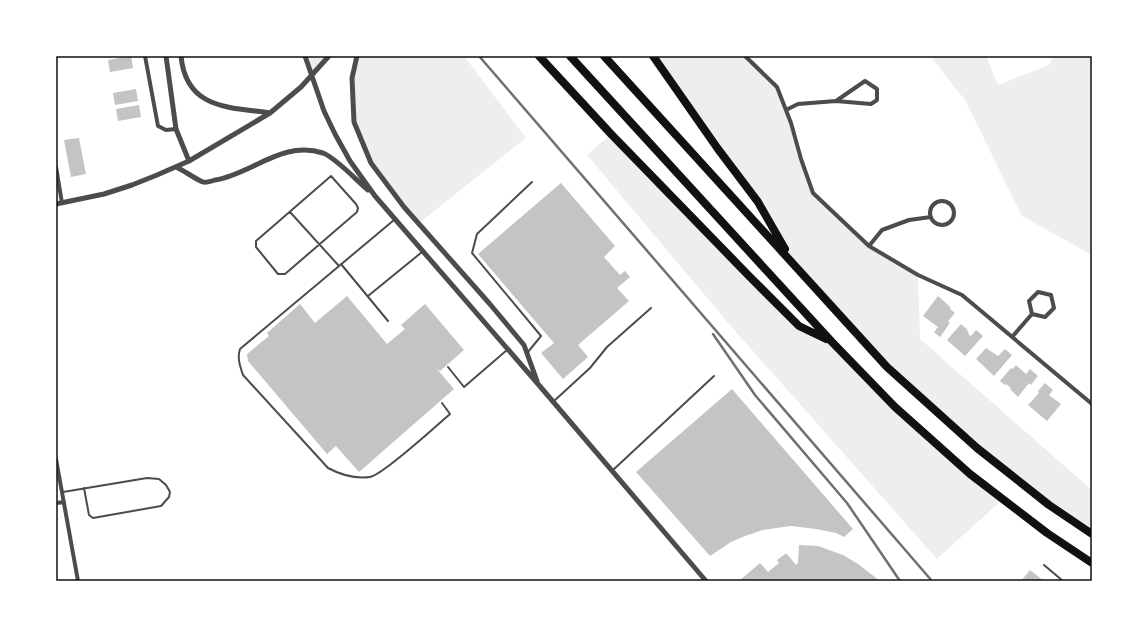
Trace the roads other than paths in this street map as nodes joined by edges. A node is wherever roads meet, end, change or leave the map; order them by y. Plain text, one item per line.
1 (145, 56) edge
2 (166, 56) edge
3 (181, 56) edge
4 (305, 56) edge
5 (357, 56) edge
6 (539, 56) edge
7 (570, 56) edge
8 (604, 56) edge
9 (653, 56) edge
10 (745, 56) edge
11 (328, 57) edge
12 (836, 100) junction
13 (786, 110) junction
14 (270, 112) junction
15 (176, 129) junction
16 (189, 161) junction
17 (56, 167) edge
18 (176, 167) junction
19 (532, 182) dead end
20 (375, 196) junction
21 (62, 202) junction
22 (56, 204) edge
23 (290, 212) junction
24 (931, 217) junction
25 (395, 219) junction
26 (319, 244) junction
27 (869, 246) junction
28 (423, 251) junction
29 (793, 263) junction
30 (340, 265) junction
31 (368, 297) junction
32 (651, 308) dead end
33 (1032, 314) junction
34 (388, 321) dead end
35 (1012, 337) junction
36 (832, 342) junction
37 (508, 349) junction
38 (527, 353) junction
39 (448, 368) dead end
40 (714, 376) dead end
41 (538, 384) junction
42 (553, 401) junction
43 (442, 403) dead end
44 (1092, 404) edge
45 (56, 459) edge
46 (612, 471) junction
47 (84, 488) junction
48 (62, 492) junction
49 (64, 502) junction
50 (56, 504) edge
51 (1092, 534) edge
52 (1092, 563) edge
53 (1044, 565) dead end
54 (78, 581) edge
55 (706, 581) edge
56 (1063, 581) edge

1 - 15 street
2 - 15 street
3 - 14 street
4 - 20 street
5 - 38 street
6 - 36 highway
7 - 36 highway
8 - 29 highway
9 - 29 highway
10 - 13 street
11 - 14 street
12 - 12 street
12 - 13 street
13 - 27 street
14 - 16 street
15 - 16 street
16 - 18 street
17 - 21 street
18 - 20 street
18 - 21 street
19 - 38 lane
20 - 25 street
21 - 22 street
23 - 26 lane
23 - 26 lane
23 - 26 lane
24 - 24 street
24 - 27 street
25 - 28 street
25 - 30 lane
26 - 30 lane
27 - 35 street
28 - 31 lane
28 - 37 street
29 - 51 highway
30 - 31 lane
30 - 43 lane
31 - 34 lane
32 - 42 lane
33 - 33 street
33 - 35 street
35 - 44 street
36 - 52 highway
37 - 39 lane
37 - 41 street
38 - 41 street
40 - 46 lane
41 - 42 street
42 - 46 street
45 - 48 street
46 - 55 street
47 - 47 lane
47 - 48 lane
48 - 49 street
49 - 50 street
49 - 54 street
53 - 56 lane

